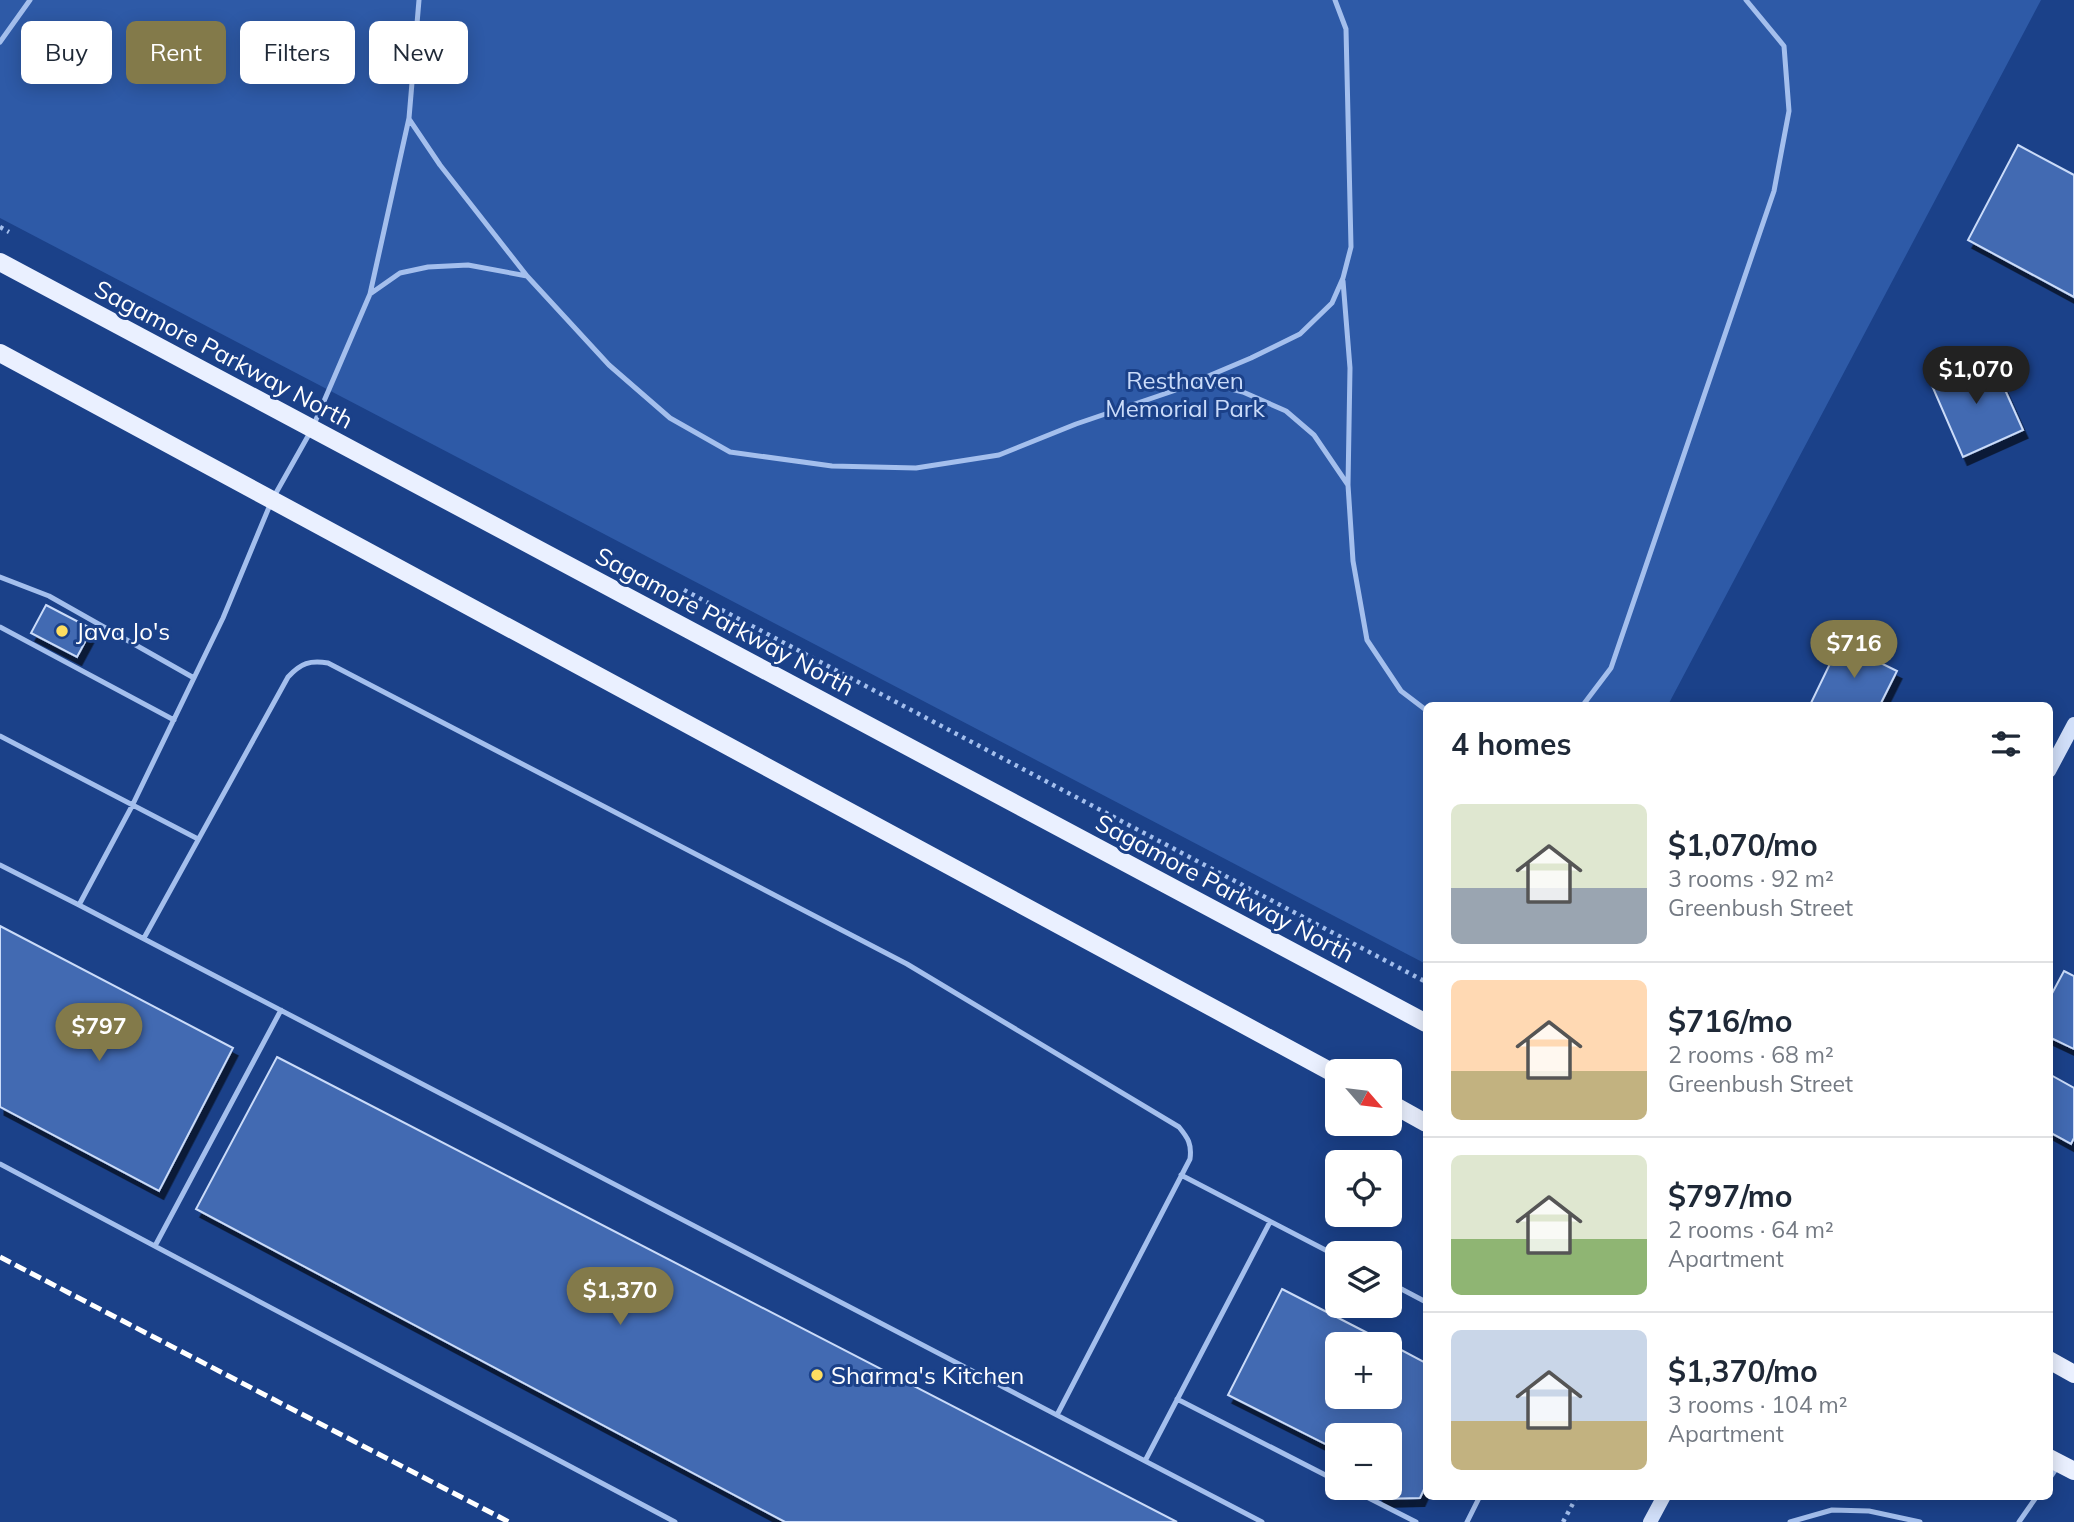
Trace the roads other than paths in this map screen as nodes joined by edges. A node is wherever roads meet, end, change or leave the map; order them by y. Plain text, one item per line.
1 (30, 0) edge
2 (419, 0) edge
3 (1335, 0) edge
4 (1746, 0) edge
5 (0, 42) edge
6 (409, 118) junction
7 (0, 262) edge
8 (527, 276) junction
9 (1343, 278) junction
10 (370, 294) junction
11 (0, 353) edge
12 (1198, 381) junction
13 (312, 429) junction
14 (1348, 485) junction
15 (272, 500) junction
16 (0, 577) edge
17 (0, 627) edge
18 (194, 678) junction
19 (1585, 702) edge
20 (1423, 708) edge
21 (174, 720) junction
22 (2074, 724) edge
23 (0, 736) edge
24 (2053, 763) edge
25 (132, 806) junction
26 (198, 839) junction
27 (0, 865) edge
28 (79, 905) junction
29 (144, 938) junction
30 (281, 1010) junction
31 (1423, 1021) edge
32 (1325, 1069) edge
33 (1402, 1110) edge
34 (1423, 1121) edge
35 (0, 1164) edge
36 (1181, 1175) junction
37 (1270, 1222) junction
38 (155, 1246) junction
39 (1325, 1250) edge
40 (1402, 1289) edge
41 (1423, 1300) edge
42 (2053, 1362) edge
43 (2074, 1374) edge
44 (1177, 1399) junction
45 (1057, 1415) junction
46 (1144, 1461) junction
47 (1325, 1475) edge
48 (1373, 1500) edge
49 (1478, 1500) edge
50 (1662, 1500) edge
51 (2034, 1500) edge
52 (675, 1522) edge
53 (1262, 1522) edge
54 (1416, 1522) edge
55 (1467, 1522) edge
56 (1650, 1522) edge
57 (1790, 1522) edge
58 (1920, 1522) edge
59 (2019, 1522) edge

1 - 5 lane
2 - 6 lane
3 - 9 lane
4 - 19 lane
6 - 8 lane
6 - 10 lane
7 - 13 main road, Sagamore Parkway North
8 - 10 lane
8 - 12 lane
9 - 12 lane
9 - 14 lane
10 - 13 lane
11 - 15 main road
12 - 14 lane
13 - 15 lane
13 - 31 main road, Sagamore Parkway North
14 - 20 lane
15 - 18 lane
15 - 32 main road
16 - 18 lane
17 - 21 lane
18 - 21 lane
21 - 25 lane
22 - 24 main road
23 - 25 lane
25 - 26 lane
25 - 28 lane
26 - 29 lane
26 - 36 lane
27 - 28 lane
28 - 29 lane
29 - 30 lane
30 - 38 lane
30 - 45 lane
33 - 34 main road
35 - 38 lane
36 - 37 lane
36 - 45 lane
37 - 39 lane
37 - 44 lane
38 - 52 lane
40 - 41 lane
42 - 43 main road
44 - 46 lane
44 - 47 lane
45 - 46 lane
46 - 53 lane
48 - 54 lane
49 - 55 lane
50 - 56 main road
51 - 59 lane
57 - 58 lane

